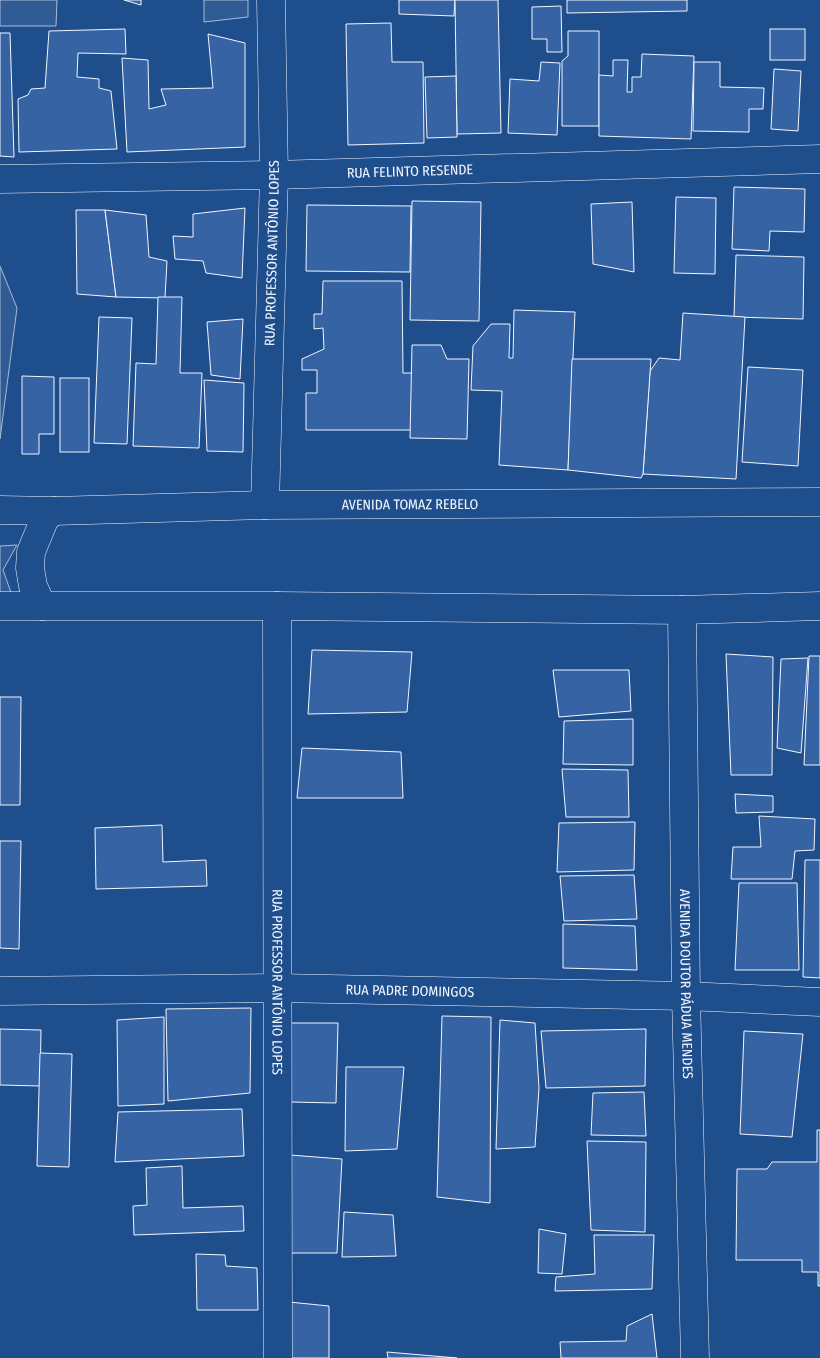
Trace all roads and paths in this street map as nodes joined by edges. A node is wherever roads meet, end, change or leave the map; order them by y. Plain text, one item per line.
1 (271, 0) edge
2 (820, 159) edge
3 (274, 175) junction
4 (0, 179) edge
5 (820, 502) edge
6 (265, 505) junction
7 (0, 510) edge
8 (54, 510) junction
9 (0, 606) edge
10 (42, 606) junction
11 (277, 606) junction
12 (820, 606) edge
13 (682, 610) junction
14 (277, 988) junction
15 (0, 991) edge
16 (686, 996) junction
17 (820, 1002) edge
18 (278, 1358) edge
19 (695, 1358) edge

1 - 3 street, RUA PROFESSOR ANTÔNIO LOPES
2 - 3 street, RUA FELINTO RESENDE
3 - 4 street, RUA FELINTO RESENDE
3 - 6 street, RUA PROFESSOR ANTÔNIO LOPES
5 - 6 street, AVENIDA TOMAZ REBELO
6 - 8 street, AVENIDA TOMAZ REBELO
7 - 8 street, AVENIDA TOMAZ REBELO
8 - 10 street
9 - 10 street
10 - 11 street
11 - 13 street
11 - 14 street, RUA PROFESSOR ANTÔNIO LOPES
12 - 13 street
13 - 16 street, AVENIDA DOUTOR PÁDUA MENDES
14 - 15 street, RUA PADRE DOMINGOS
14 - 16 street, RUA PADRE DOMINGOS
14 - 18 street, RUA PROFESSOR ANTÔNIO LOPES
16 - 17 street, RUA PADRE DOMINGOS
16 - 19 street, AVENIDA DOUTOR PÁDUA MENDES

